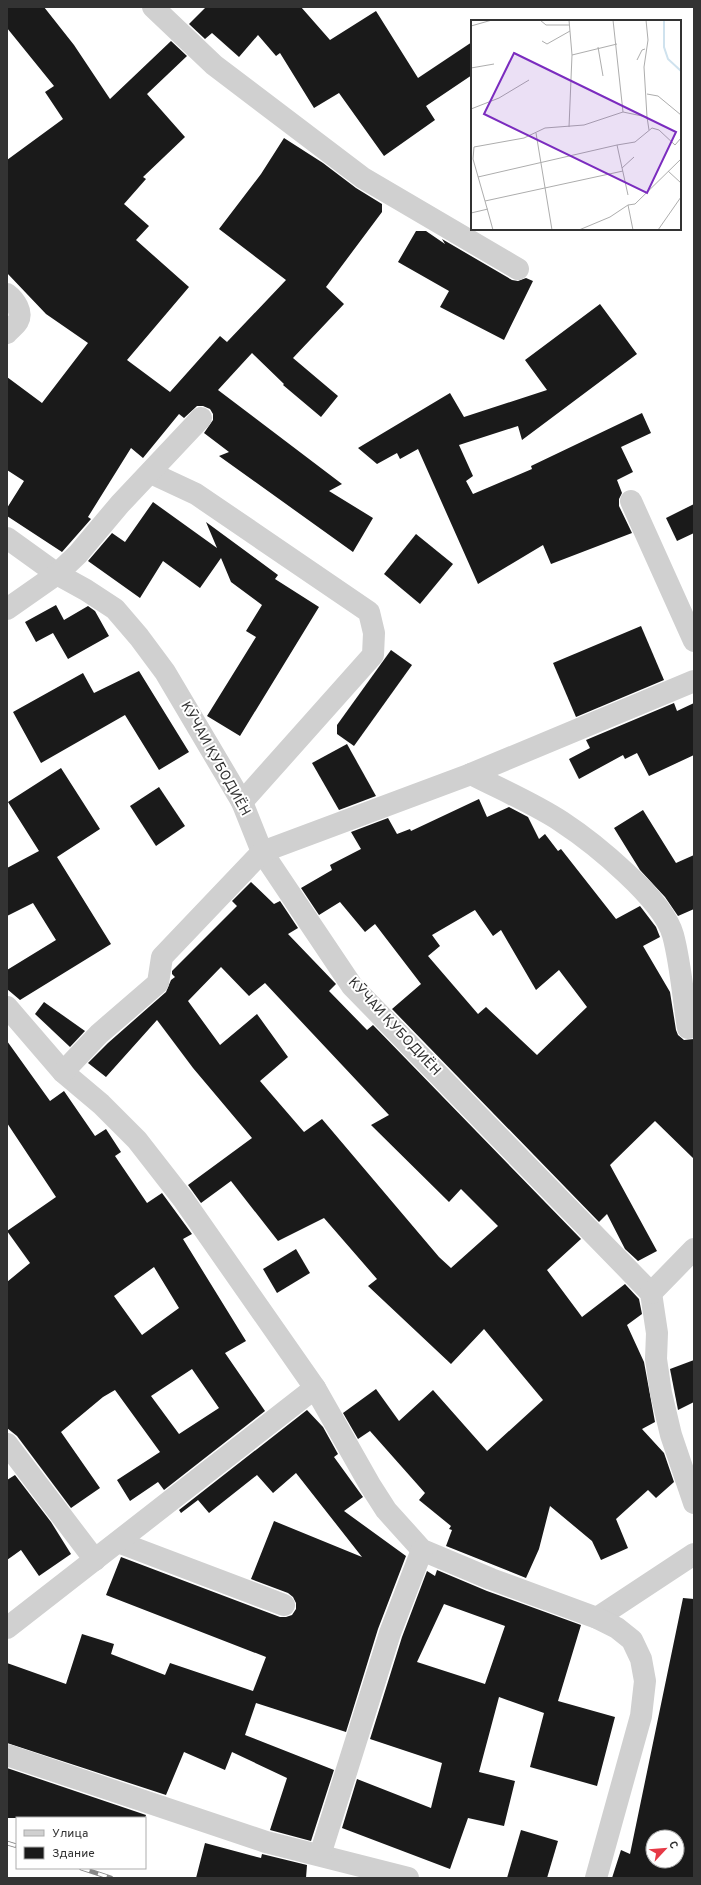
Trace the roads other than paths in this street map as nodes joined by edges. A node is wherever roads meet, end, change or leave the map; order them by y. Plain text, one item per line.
1 (152, 7) edge
2 (518, 269) dead end
3 (7, 294) edge
4 (7, 333) edge
5 (201, 418) dead end
6 (151, 473) junction
7 (631, 501) dead end
8 (7, 538) edge
9 (57, 574) junction
10 (7, 609) edge
11 (694, 641) edge
12 (694, 681) edge
13 (471, 774) junction
14 (242, 802) junction
15 (262, 852) junction
16 (7, 1007) edge
17 (688, 1028) dead end
18 (62, 1072) junction
19 (694, 1249) edge
20 (651, 1293) junction
21 (315, 1388) junction
22 (7, 1444) edge
23 (694, 1503) edge
24 (118, 1542) junction
25 (422, 1550) junction
26 (694, 1554) edge
27 (95, 1560) junction
28 (284, 1605) dead end
29 (597, 1618) junction
30 (7, 1628) edge
31 (7, 1754) edge
32 (320, 1855) junction
33 (408, 1878) edge
34 (596, 1878) edge

1 - 2 street
3 - 4 street
5 - 6 street
6 - 9 street
6 - 14 street
7 - 11 street
8 - 9 street, КӮЧАИ ҚУБОДИЁН
9 - 10 street
9 - 14 street, КӮЧАИ ҚУБОДИЁН
12 - 13 street
13 - 15 street
13 - 17 street
14 - 15 street, КӮЧАИ ҚУБОДИЁН
15 - 18 street
15 - 20 street, КӮЧАИ ҚУБОДИЁН
16 - 18 street
18 - 21 street
19 - 20 street
20 - 23 street
21 - 24 street
21 - 25 street
22 - 27 street
24 - 27 street
24 - 28 street
25 - 29 street
25 - 32 street
26 - 29 street
27 - 30 street
29 - 34 street
31 - 32 street
32 - 33 street

